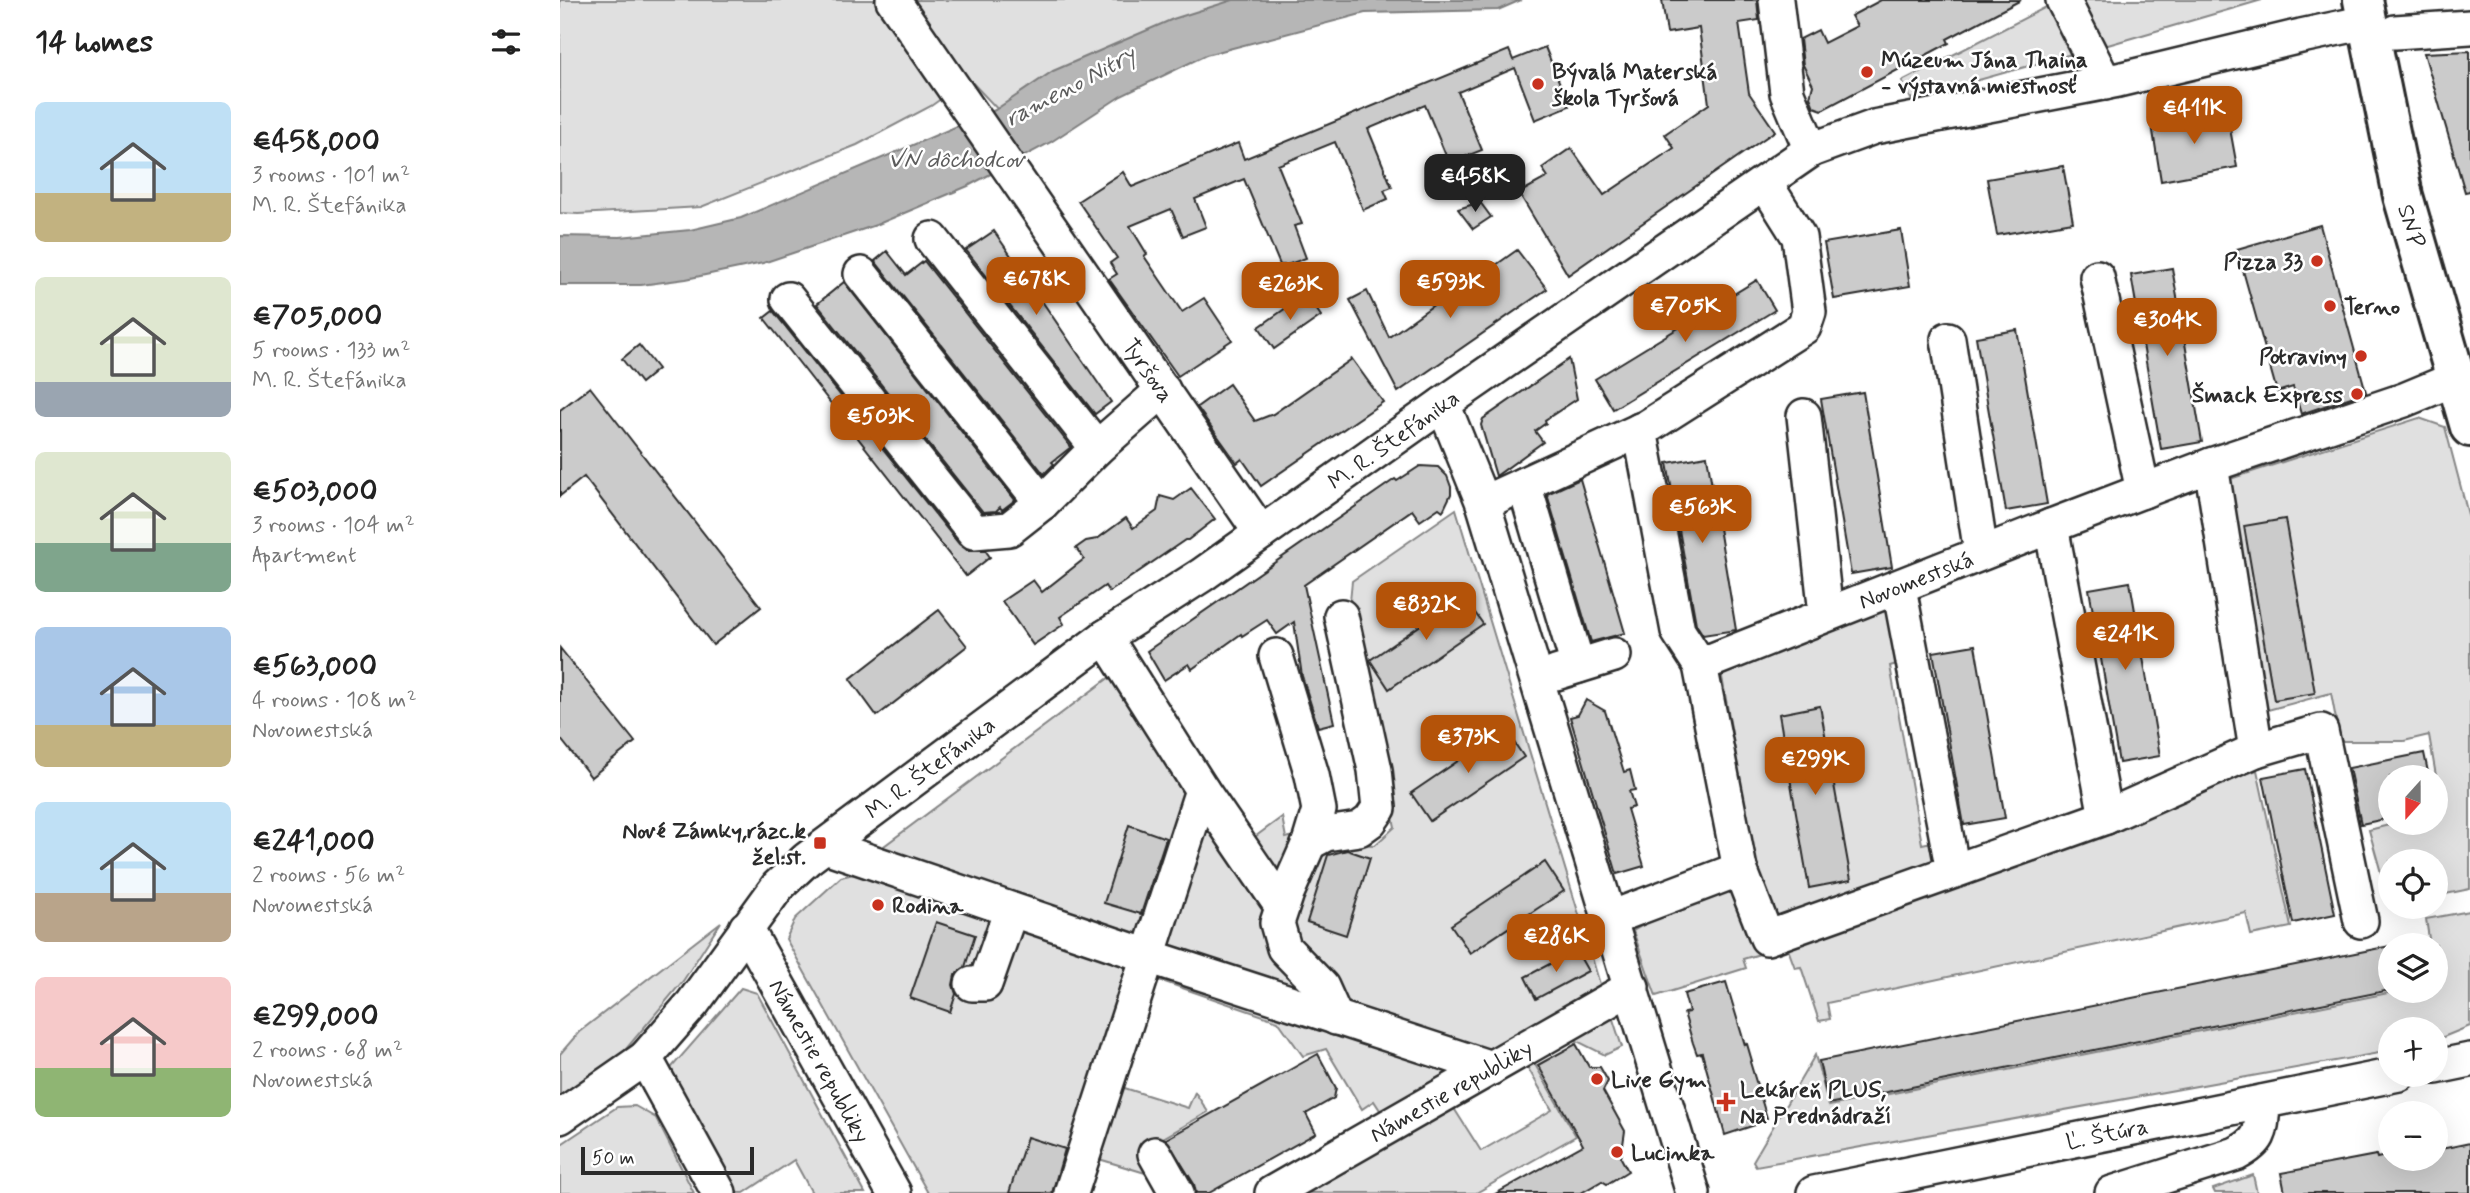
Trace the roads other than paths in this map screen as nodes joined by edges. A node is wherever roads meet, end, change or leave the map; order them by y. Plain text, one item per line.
1 (893, 0) edge
2 (1776, 0) edge
3 (2063, 0) edge
4 (2375, 18) edge
5 (2470, 27) edge
6 (2105, 83) junction
7 (1811, 150) junction
8 (1765, 183) junction
9 (932, 239) dead end
10 (861, 274) dead end
11 (2097, 277) dead end
12 (788, 299) dead end
13 (1948, 339) dead end
14 (2457, 378) junction
15 (1163, 390) junction
16 (1443, 404) junction
17 (1804, 416) dead end
18 (2470, 428) edge
19 (1640, 430) junction
20 (1097, 448) junction
21 (2211, 466) junction
22 (1524, 484) junction
23 (2143, 491) junction
24 (1042, 503) junction
25 (1483, 503) junction
26 (2051, 526) junction
27 (1261, 533) junction
28 (1982, 553) junction
29 (1899, 588) junction
30 (1826, 614) junction
31 (1341, 616) dead end
32 (1105, 637) junction
33 (1614, 655) dead end
34 (1276, 656) dead end
35 (1700, 665) junction
36 (1578, 666) junction
37 (1537, 678) junction
38 (2256, 751) junction
39 (1202, 790) junction
40 (2106, 817) junction
41 (1310, 842) junction
42 (825, 846) junction
43 (1740, 869) junction
44 (1953, 871) junction
45 (1282, 907) junction
46 (1011, 909) junction
47 (1611, 918) junction
48 (2361, 921) dead end
49 (746, 928) junction
50 (1148, 956) junction
51 (972, 984) dead end
52 (1632, 987) junction
53 (1336, 1018) junction
54 (645, 1058) junction
55 (2470, 1060) edge
56 (1491, 1068) junction
57 (2448, 1072) edge
58 (2378, 1083) edge
59 (2263, 1102) junction
60 (560, 1117) edge
61 (1155, 1154) dead end
62 (1834, 1191) edge
63 (719, 1193) edge
64 (894, 1193) edge
65 (1071, 1193) edge
66 (1177, 1193) edge
67 (1272, 1193) edge
68 (1693, 1193) edge
69 (2112, 1193) edge

1 - 15 street, Tyršova
2 - 7 street
3 - 6 street
4 - 5 street, M. R. Štefánika
4 - 6 street, M. R. Štefánika
4 - 14 main road, SNP
6 - 7 street, M. R. Štefánika
7 - 8 street, M. R. Štefánika
8 - 16 street, M. R. Štefánika
8 - 19 street
9 - 20 street
10 - 24 street
11 - 23 street
12 - 24 street
13 - 28 street
14 - 18 main road, SNP
14 - 21 street, Novomestská
15 - 20 street
15 - 27 street, Tyršova
16 - 25 street
16 - 27 street, M. R. Štefánika
17 - 30 street
19 - 22 street
19 - 35 street
20 - 24 street
21 - 23 street, Novomestská
21 - 38 street
22 - 25 street
22 - 36 street
23 - 26 street, Novomestská
25 - 37 street
26 - 28 street, Novomestská
26 - 40 street
27 - 32 street, M. R. Štefánika
28 - 29 street, Novomestská
29 - 30 street, Novomestská
29 - 44 street
30 - 35 street, Novomestská
31 - 41 street
32 - 39 street
32 - 42 street, M. R. Štefánika
33 - 36 street
34 - 41 street
35 - 43 street
36 - 37 street
37 - 47 street
38 - 40 street
38 - 48 street
39 - 45 street
39 - 50 street
40 - 44 street
41 - 45 street
42 - 46 street
42 - 49 street, M. R. Štefánika
43 - 44 street
43 - 47 street
45 - 53 street
46 - 50 street
46 - 51 street
47 - 52 street
49 - 54 street, M. R. Štefánika
49 - 64 street, Námestie republiky
50 - 53 street
50 - 65 street
52 - 56 street, Námestie republiky
52 - 68 street
53 - 56 street
54 - 60 street, M. R. Štefánika
54 - 63 street
55 - 57 street
56 - 67 street, Námestie republiky
58 - 59 street, Ľ. Štúra
59 - 62 street, Ľ. Štúra
59 - 69 street
61 - 66 street

